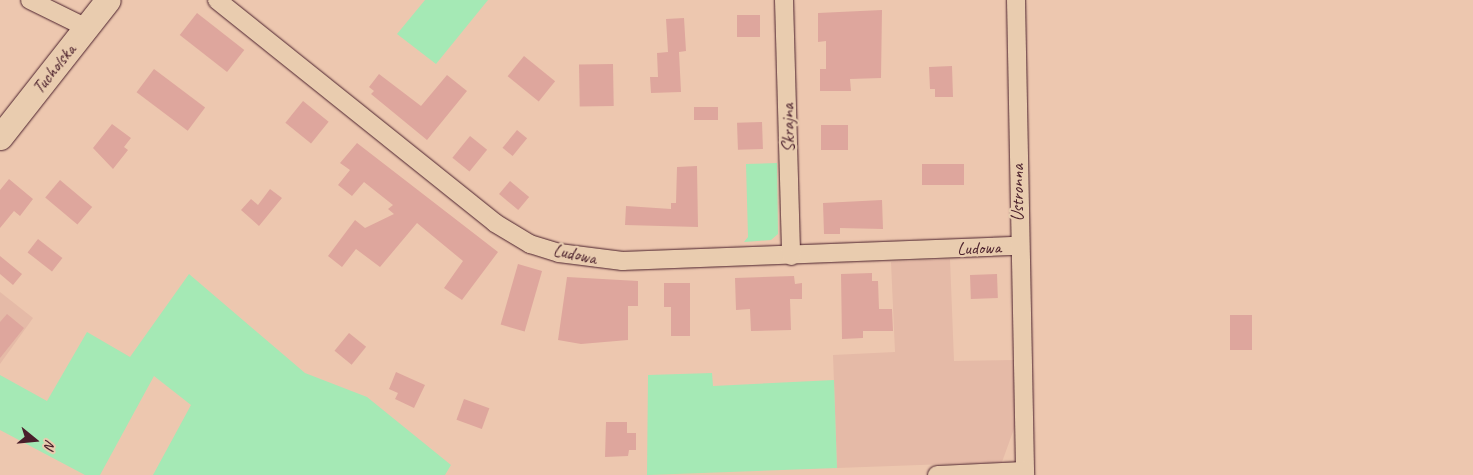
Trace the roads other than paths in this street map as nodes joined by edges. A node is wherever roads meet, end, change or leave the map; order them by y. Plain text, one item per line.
1 (30, 0) edge
2 (108, 0) edge
3 (217, 0) edge
4 (784, 0) edge
5 (1016, 0) edge
6 (87, 28) junction
7 (0, 137) edge
8 (1018, 246) junction
9 (791, 256) junction
10 (1025, 473) edge
11 (937, 475) edge

1 - 6 street
2 - 6 main road, Tucholska
3 - 9 street, Ludowa
4 - 9 street, Skrajna
5 - 8 street, Ustronna
6 - 7 main road, Tucholska
8 - 9 street, Ludowa
8 - 10 street, Ustronna
10 - 11 street

